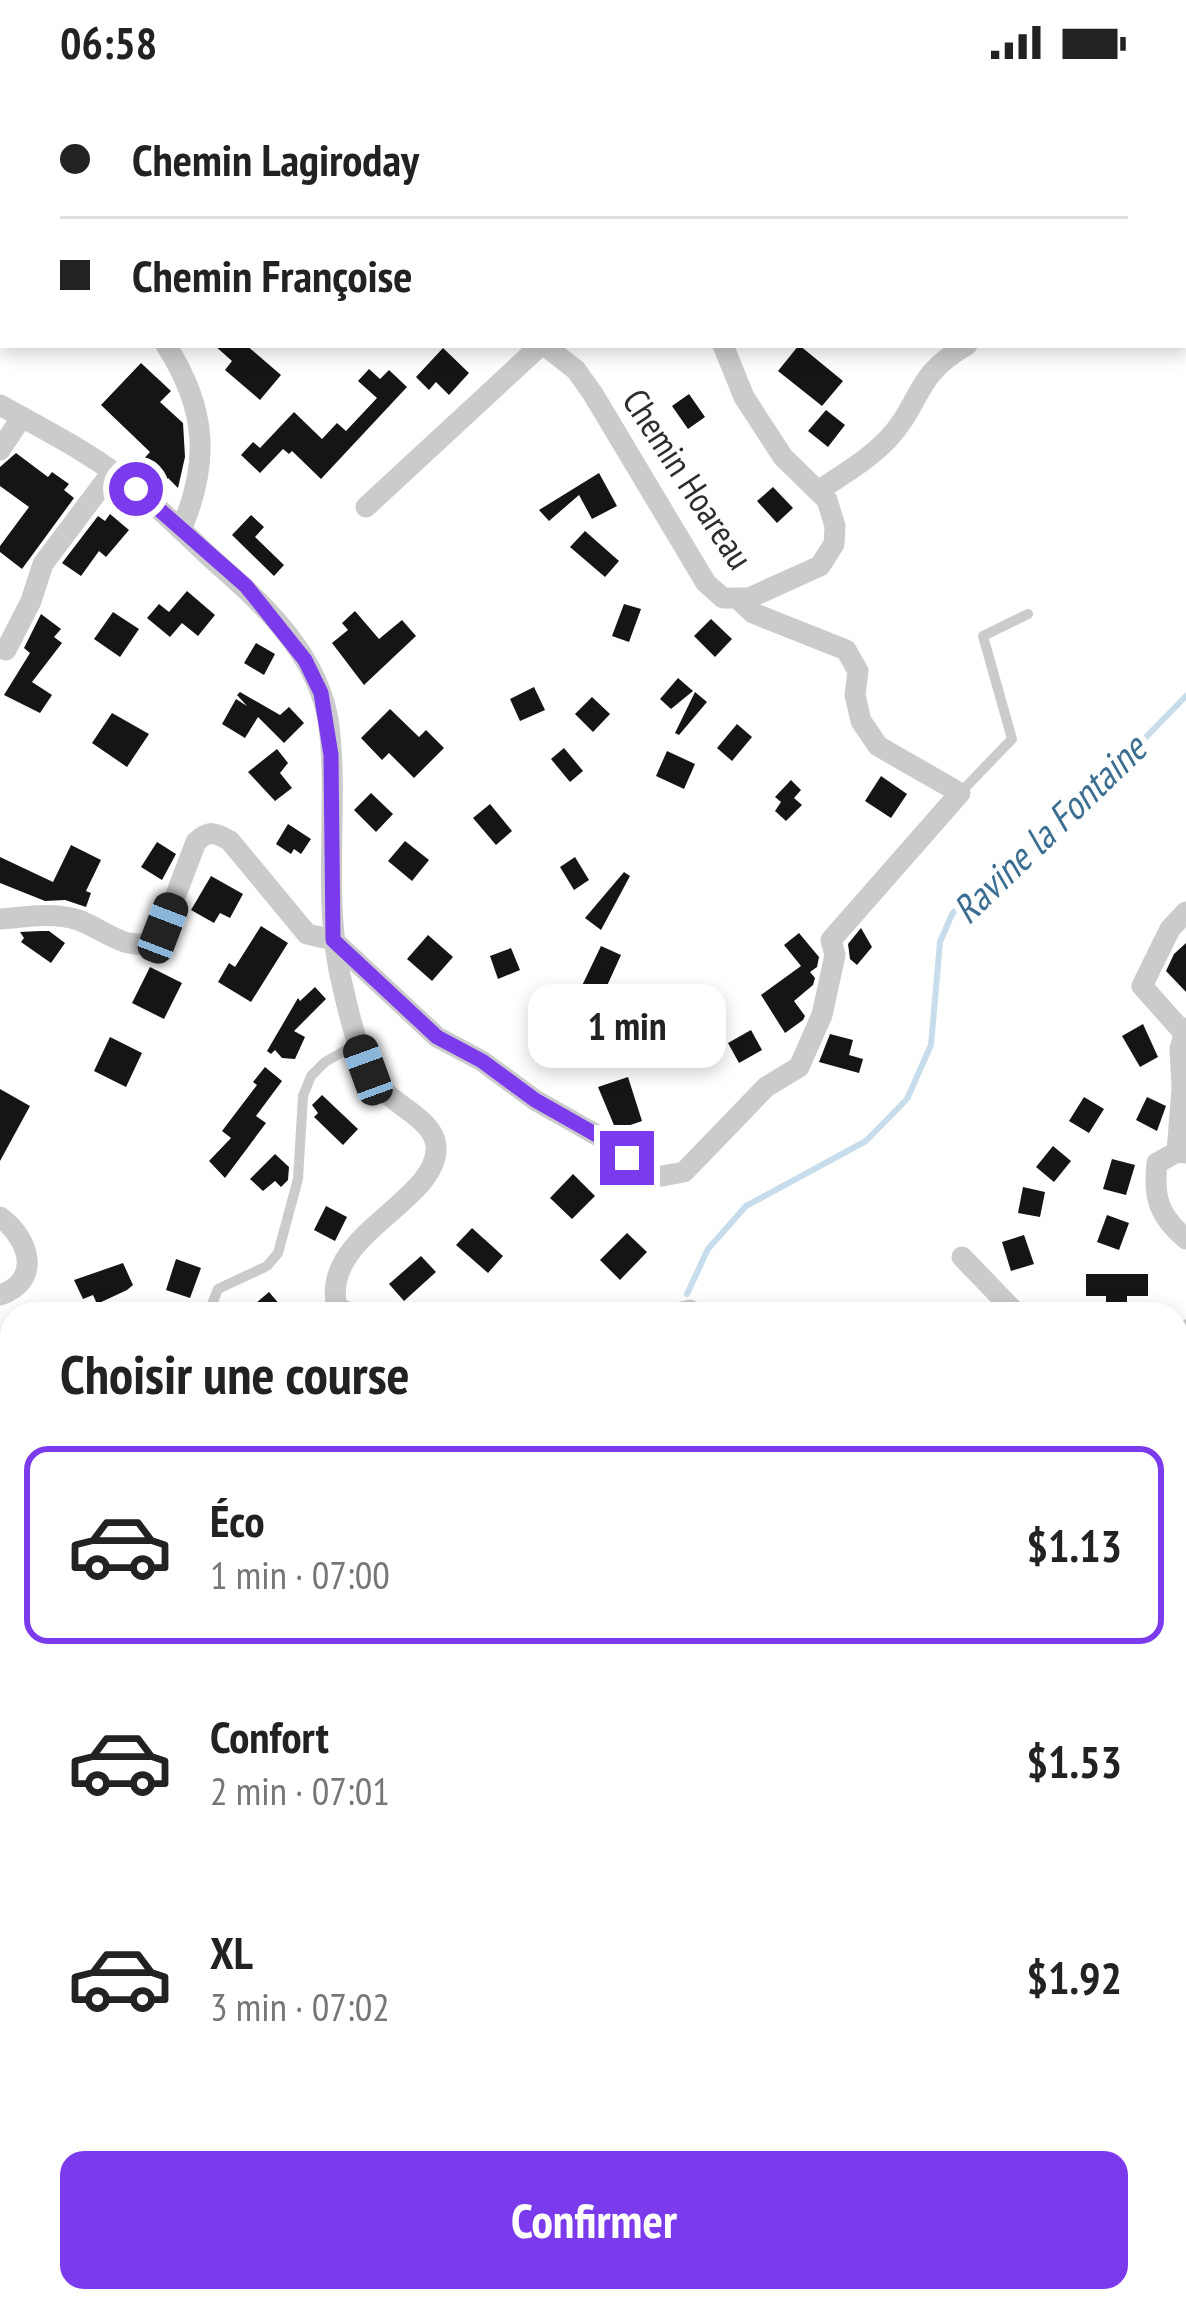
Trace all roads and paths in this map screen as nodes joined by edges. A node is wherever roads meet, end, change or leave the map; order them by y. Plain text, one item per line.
1 (167, 348) edge
2 (539, 348) edge
3 (546, 348) edge
4 (724, 348) edge
5 (963, 348) edge
6 (0, 405) edge
7 (22, 417) junction
8 (0, 450) edge
9 (112, 472) junction
10 (818, 491) junction
11 (366, 507) dead end
12 (181, 530) junction
13 (736, 598) junction
14 (1028, 614) dead end
15 (6, 650) dead end
16 (960, 793) junction
17 (1186, 912) edge
18 (0, 919) edge
19 (333, 940) junction
20 (1184, 1030) edge
21 (358, 1043) junction
22 (1181, 1153) edge
23 (0, 1216) edge
24 (1186, 1240) edge
25 (962, 1257) dead end
26 (0, 1295) edge
27 (213, 1302) edge
28 (336, 1302) edge
29 (1005, 1302) edge

1 - 12 street
2 - 11 street
3 - 13 street, Chemin Hoareau
4 - 10 street, Chemin Hoareau
5 - 10 street
6 - 7 street
7 - 8 street
7 - 9 street
9 - 12 street
9 - 15 street
10 - 13 street, Chemin Hoareau
12 - 19 street
13 - 16 street
14 - 16 lane
16 - 19 street
17 - 20 street
18 - 19 street
19 - 21 street
20 - 22 street
21 - 27 lane
21 - 28 street
22 - 24 street
23 - 26 street
25 - 29 street

